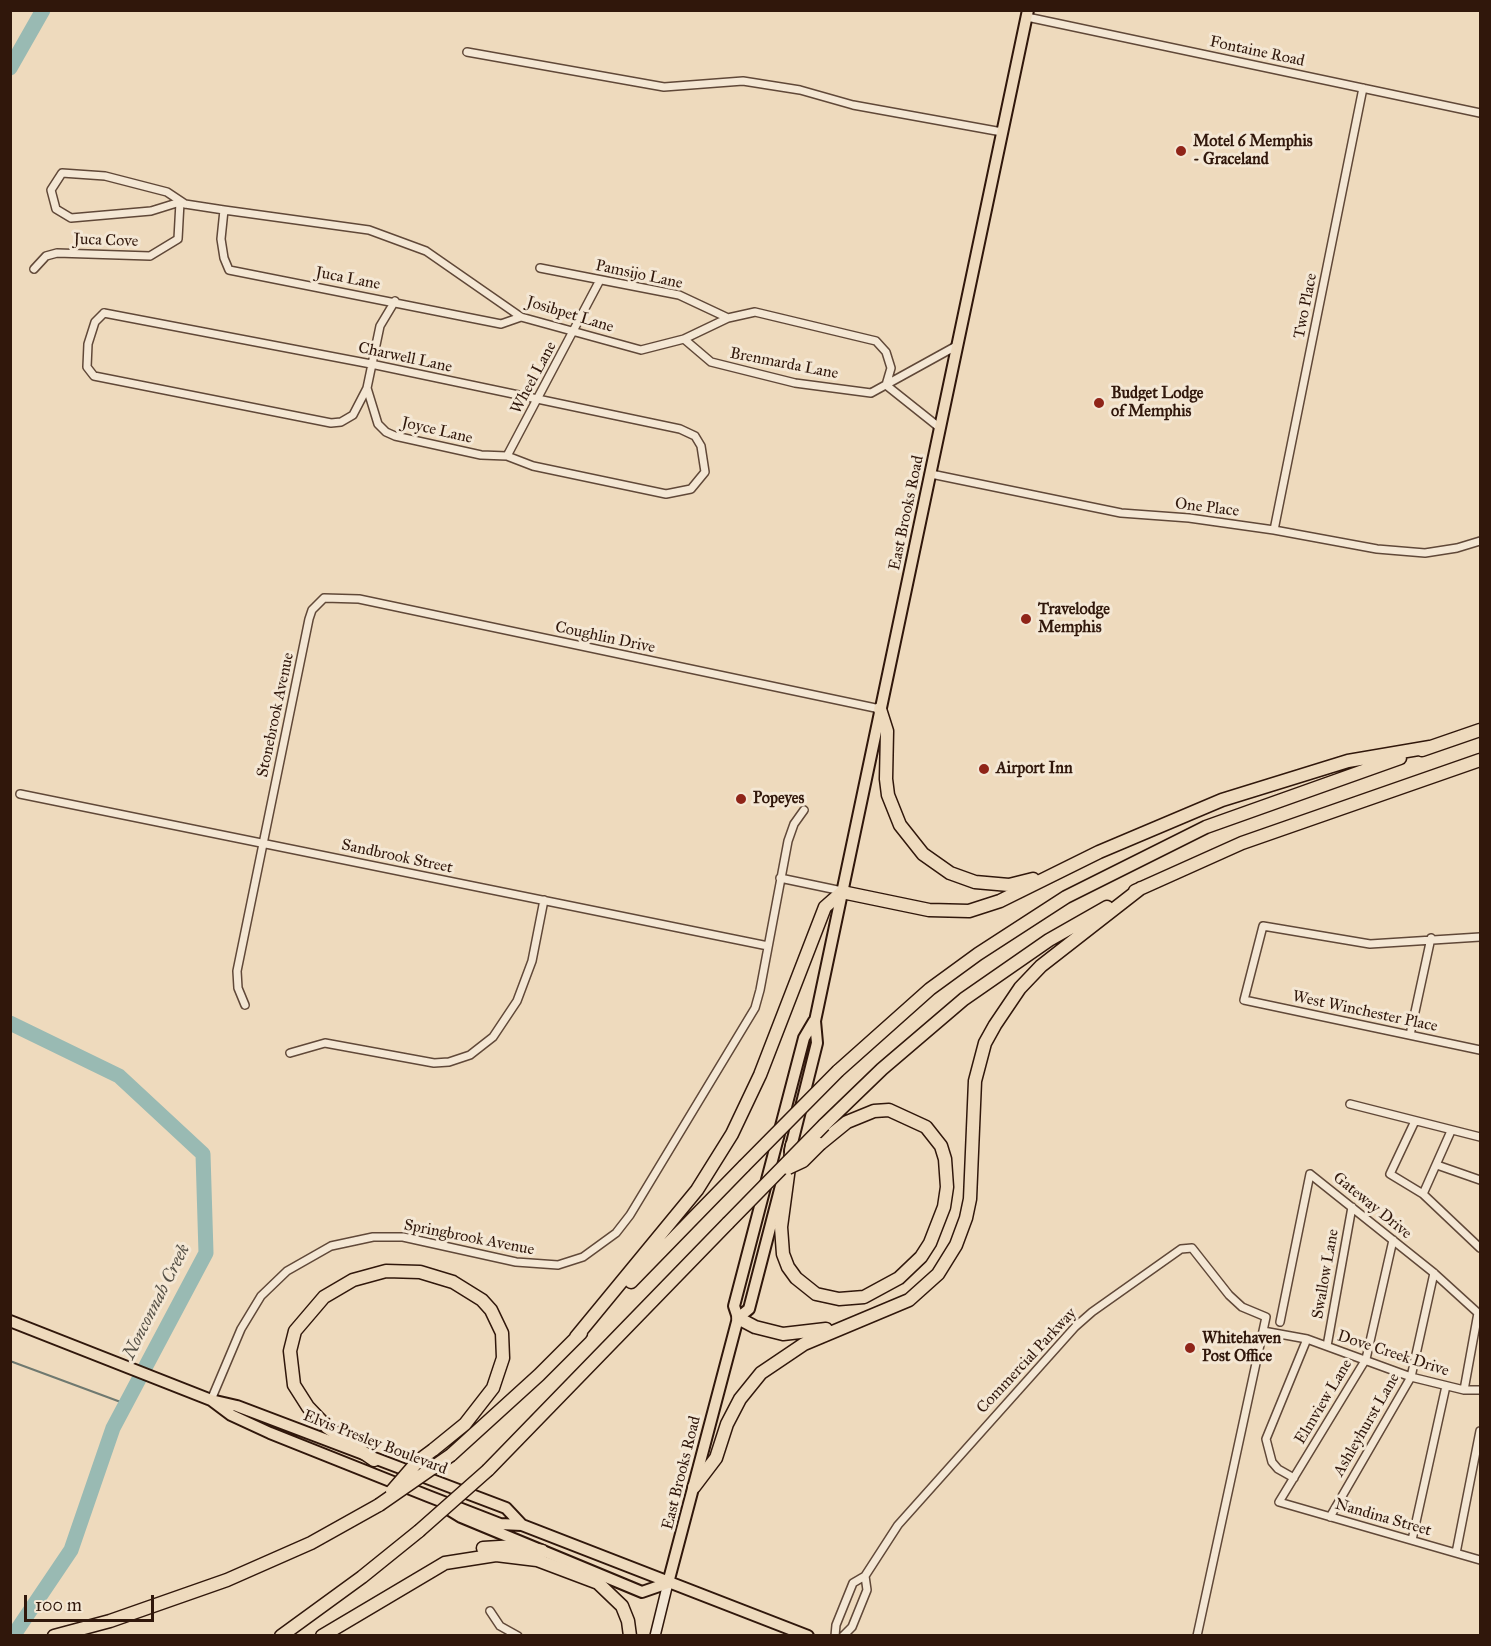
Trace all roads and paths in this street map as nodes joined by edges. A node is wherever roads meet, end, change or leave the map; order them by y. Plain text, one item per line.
1 (1028, 14) edge
2 (467, 52) dead end
3 (1364, 88) junction
4 (1480, 113) edge
5 (1002, 132) junction
6 (183, 203) junction
7 (224, 210) junction
8 (540, 268) dead end
9 (34, 269) dead end
10 (600, 280) junction
11 (395, 301) junction
12 (521, 317) junction
13 (728, 318) junction
14 (575, 331) junction
15 (684, 339) junction
16 (958, 345) junction
17 (370, 364) junction
18 (886, 385) junction
19 (368, 388) junction
20 (538, 399) junction
21 (940, 428) junction
22 (507, 456) junction
23 (705, 472) joint
24 (931, 474) junction
25 (1274, 530) junction
26 (1480, 541) edge
27 (324, 598) joint
28 (880, 709) junction
29 (1480, 730) edge
30 (1430, 747) junction
31 (1480, 759) edge
32 (20, 794) dead end
33 (804, 810) dead end
34 (263, 843) junction
35 (1060, 870) junction
36 (780, 878) junction
37 (1141, 888) junction
38 (842, 891) junction
39 (544, 900) junction
40 (1480, 937) edge
41 (1431, 938) junction
42 (768, 946) junction
43 (245, 1005) dead end
44 (815, 1021) junction
45 (1410, 1035) junction
46 (1480, 1050) edge
47 (290, 1053) dead end
48 (1350, 1104) dead end
49 (1416, 1121) junction
50 (1451, 1131) junction
51 (1480, 1137) edge
52 (792, 1146) junction
53 (1437, 1165) junction
54 (778, 1173) junction
55 (1480, 1180) edge
56 (1423, 1194) junction
57 (1352, 1207) junction
58 (1393, 1240) junction
59 (1480, 1248) edge
60 (1434, 1273) junction
61 (738, 1318) junction
62 (10, 1321) edge
63 (858, 1322) junction
64 (1280, 1322) dead end
65 (1263, 1331) junction
66 (576, 1337) junction
67 (1307, 1339) junction
68 (1327, 1346) junction
69 (1366, 1359) junction
70 (1411, 1377) junction
71 (1446, 1386) junction
72 (1464, 1390) junction
73 (1480, 1390) edge
74 (212, 1400) junction
75 (1480, 1431) edge
76 (374, 1460) junction
77 (1294, 1478) junction
78 (693, 1487) junction
79 (428, 1496) junction
80 (1279, 1502) joint
81 (379, 1505) junction
82 (1330, 1517) junction
83 (522, 1526) junction
84 (1412, 1540) junction
85 (542, 1551) junction
86 (1456, 1553) junction
87 (454, 1560) junction
88 (1480, 1560) edge
89 (865, 1576) junction
90 (668, 1583) junction
91 (490, 1611) dead end
92 (54, 1635) edge
93 (281, 1635) edge
94 (321, 1635) edge
95 (518, 1635) edge
96 (630, 1635) edge
97 (655, 1635) edge
98 (808, 1635) edge
99 (835, 1635) edge
100 (843, 1635) edge
101 (1197, 1635) edge

1 - 3 street, Fontaine Road
1 - 5 main road, East Brooks Road
2 - 5 street
3 - 4 street, Fontaine Road
3 - 25 street, Two Place
5 - 16 main road, East Brooks Road
6 - 6 street
6 - 7 street, Josibpet Lane
6 - 9 street, Juca Cove
7 - 11 street, Juca Lane
7 - 12 street, Josibpet Lane
8 - 10 street, Pamsijo Lane
10 - 13 street, Pamsijo Lane
10 - 14 street, Wheel Lane
11 - 12 street, Juca Lane
11 - 17 street
12 - 14 street, Josibpet Lane
13 - 15 street, Josibpet Lane
13 - 18 street, Josibpet Lane
14 - 15 street, Josibpet Lane
14 - 20 street, Wheel Lane
15 - 18 street, Brenmarda Lane
16 - 18 street
16 - 21 main road, East Brooks Road
17 - 19 street
17 - 19 street, Charwell Lane
17 - 20 street, Charwell Lane
18 - 21 street
19 - 22 street, Joyce Lane
20 - 22 street, Wheel Lane
20 - 23 street, Charwell Lane
21 - 24 main road, East Brooks Road
22 - 23 street, Joyce Lane
24 - 25 street, One Place
24 - 28 main road, East Brooks Road
25 - 26 street, One Place
27 - 28 street, Coughlin Drive
27 - 34 street, Stonebrook Avenue
28 - 35 highway
28 - 38 main road, East Brooks Road
29 - 30 highway
30 - 35 highway
30 - 66 highway, bridge
31 - 37 highway
32 - 34 street, Sandbrook Street
33 - 36 street, Springbrook Avenue
34 - 39 street, Sandbrook Street
34 - 43 street, Stonebrook Avenue
35 - 38 highway
36 - 38 street
36 - 42 street, Springbrook Avenue
37 - 54 highway, bridge
37 - 63 highway
38 - 44 main road, East Brooks Road
38 - 66 highway
39 - 42 street, Sandbrook Street
39 - 47 street
40 - 41 street
41 - 45 street
41 - 45 street, West Winchester Place
42 - 74 street, Springbrook Avenue
44 - 52 main road, East Brooks Road
44 - 61 main road, East Brooks Road
45 - 46 street, West Winchester Place
48 - 49 street
49 - 50 street
49 - 56 street
50 - 51 street
50 - 53 street
52 - 54 highway, bridge
52 - 61 main road, East Brooks Road
53 - 55 street
53 - 56 street
54 - 93 highway, bridge
56 - 59 street
57 - 58 street, Gateway Drive
57 - 64 street, Gateway Drive
57 - 68 street, Swallow Lane
58 - 60 street, Gateway Drive
58 - 69 street, Elmview Lane
60 - 70 street, Ashleyhurst Lane
60 - 72 street, Gateway Drive
61 - 63 highway
61 - 78 main road, East Brooks Road
62 - 74 main road, Elvis Presley Boulevard
63 - 78 highway
65 - 67 street, Dove Creek Drive
65 - 89 street, Commercial Parkway
65 - 101 street
66 - 81 highway, bridge
67 - 68 street, Dove Creek Drive
67 - 77 street, Swallow Lane
68 - 69 street, Dove Creek Drive
69 - 70 street, Dove Creek Drive
69 - 77 street, Elmview Lane
70 - 71 street, Dove Creek Drive
70 - 82 street, Ashleyhurst Lane
71 - 72 street, Dove Creek Drive
71 - 84 street
72 - 73 street, Dove Creek Drive
74 - 76 main road, Elvis Presley Boulevard
74 - 79 main road, Elvis Presley Boulevard
75 - 86 street
76 - 81 highway, bridge
76 - 83 main road, Elvis Presley Boulevard
77 - 80 street, Elmview Lane
78 - 90 main road, East Brooks Road
79 - 83 main road, Elvis Presley Boulevard
79 - 85 main road
80 - 82 street, Nandina Street
81 - 92 highway
82 - 84 street, Nandina Street
83 - 90 main road, Elvis Presley Boulevard
84 - 86 street, Nandina Street
85 - 87 highway
85 - 90 main road
86 - 88 street, Nandina Street
87 - 94 highway
87 - 96 highway
89 - 99 street, Commercial Parkway
89 - 100 street, Commercial Parkway
90 - 97 main road, East Brooks Road
90 - 98 main road, Elvis Presley Boulevard
91 - 95 street

